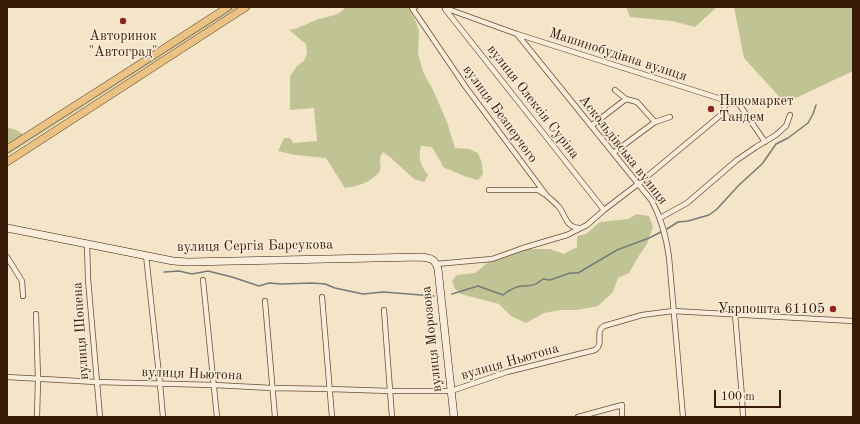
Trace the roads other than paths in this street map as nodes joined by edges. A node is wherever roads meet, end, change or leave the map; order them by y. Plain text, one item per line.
1 (228, 7) edge
2 (246, 7) edge
3 (415, 7) edge
4 (444, 7) edge
5 (517, 34) junction
6 (615, 90) dead end
7 (626, 99) junction
8 (725, 104) junction
9 (790, 115) dead end
10 (670, 117) dead end
11 (654, 122) junction
12 (591, 126) junction
13 (765, 142) junction
14 (7, 148) edge
15 (613, 153) junction
16 (7, 162) edge
17 (638, 184) junction
18 (488, 190) dead end
19 (547, 196) junction
20 (604, 210) junction
21 (660, 218) junction
22 (7, 228) edge
23 (580, 228) junction
24 (86, 243) junction
25 (146, 255) junction
26 (7, 257) edge
27 (435, 262) junction
28 (203, 280) dead end
29 (23, 296) dead end
30 (322, 297) dead end
31 (266, 301) dead end
32 (384, 310) dead end
33 (673, 311) junction
34 (36, 314) dead end
35 (735, 314) junction
36 (853, 321) edge
37 (7, 377) edge
38 (38, 379) junction
39 (96, 382) junction
40 (160, 384) junction
41 (214, 385) junction
42 (272, 388) junction
43 (330, 389) junction
44 (390, 391) junction
45 (451, 391) junction
46 (36, 417) edge
47 (100, 417) edge
48 (163, 417) edge
49 (217, 417) edge
50 (274, 417) edge
51 (332, 417) edge
52 (392, 417) edge
53 (454, 417) edge
54 (578, 417) edge
55 (622, 417) edge
56 (683, 417) edge
57 (743, 417) edge

1 - 14 main road
2 - 16 main road
3 - 19 street, вулиця Безперчого
4 - 5 street, Машинобудівна вулиця
4 - 20 street, вулиця Олексія Суріна
5 - 8 street, Машинобудівна вулиця
5 - 12 street, Аскольдівська вулиця
6 - 7 street
7 - 11 street
7 - 12 street
8 - 13 street, Машинобудівна вулиця
8 - 17 street
9 - 13 street
10 - 11 street
11 - 15 street
12 - 15 street, Аскольдівська вулиця
13 - 21 street
15 - 17 street, Аскольдівська вулиця
17 - 20 street
17 - 21 street, Аскольдівська вулиця
18 - 19 street
19 - 23 street, вулиця Безперчого
20 - 23 street
21 - 33 street, Аскольдівська вулиця
22 - 24 main road, вулиця Сергія Барсукова
23 - 27 street
24 - 25 main road, вулиця Сергія Барсукова
24 - 39 street, вулиця Шопена
25 - 27 main road, вулиця Сергія Барсукова
25 - 40 street
26 - 29 street
27 - 45 main road, вулиця Морозова
28 - 41 street
30 - 43 street
31 - 42 street
32 - 44 street
33 - 35 street, вулиця Ньютона
33 - 45 street, вулиця Ньютона
33 - 56 street, Аскольдівська вулиця
34 - 38 street
35 - 36 street, вулиця Ньютона
35 - 57 street
37 - 38 street, вулиця Ньютона
38 - 39 street, вулиця Ньютона
38 - 46 street
39 - 40 street, вулиця Ньютона
39 - 47 street, вулиця Шопена
40 - 41 street, вулиця Ньютона
40 - 48 street
41 - 42 street, вулиця Ньютона
41 - 49 street
42 - 43 street, вулиця Ньютона
42 - 50 street
43 - 44 street, вулиця Ньютона
43 - 51 street
44 - 45 street, вулиця Ньютона
44 - 52 street
45 - 53 main road, вулиця Морозова
54 - 55 street

